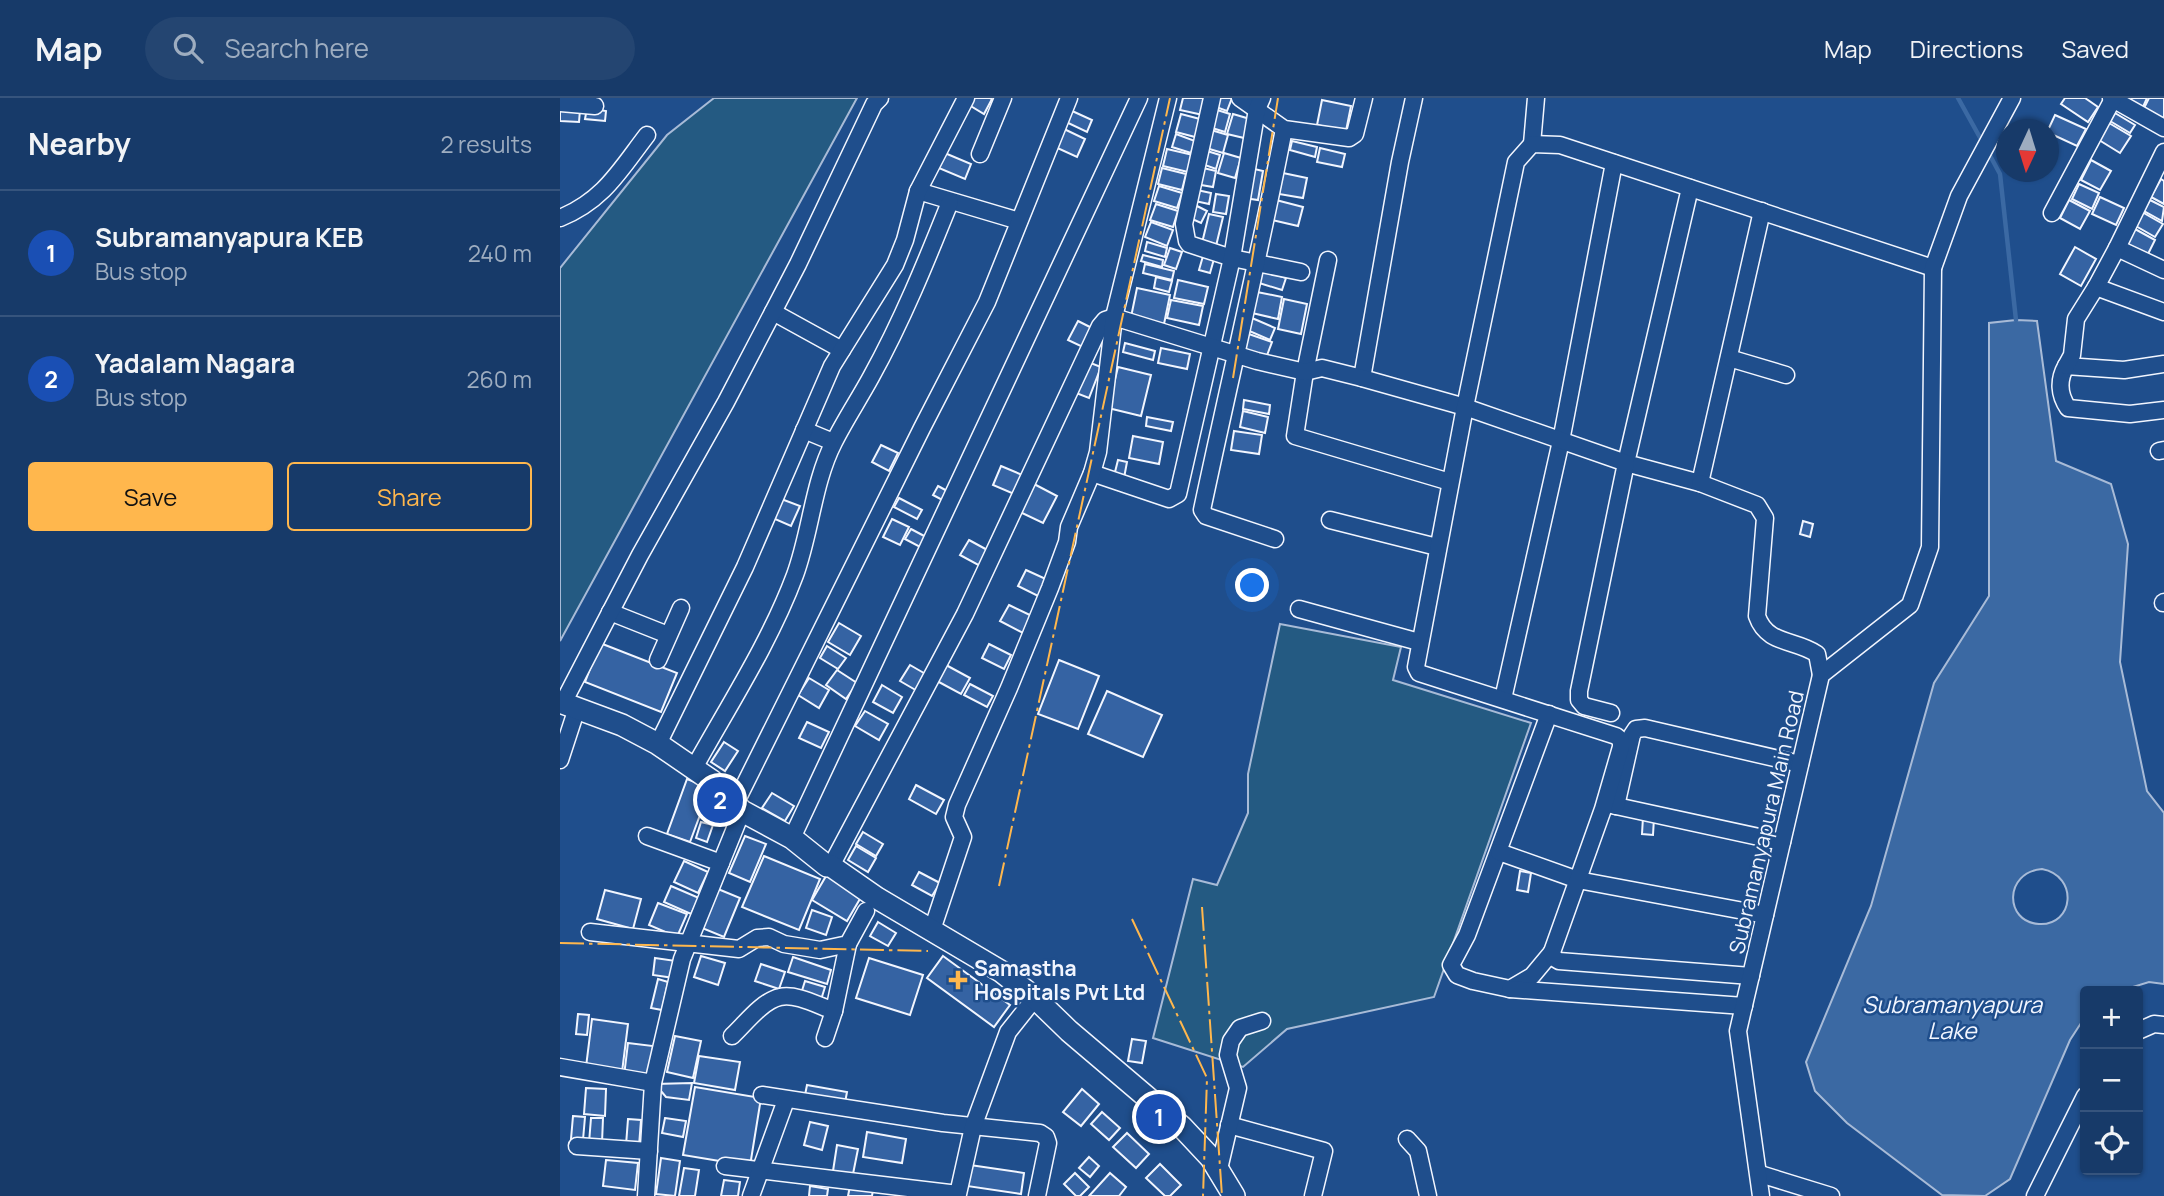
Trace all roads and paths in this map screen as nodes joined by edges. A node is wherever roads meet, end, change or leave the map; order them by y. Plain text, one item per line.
1 (880, 98) edge
2 (966, 98) edge
3 (1003, 98) edge
4 (1069, 98) edge
5 (1139, 98) edge
6 (1168, 98) edge
7 (1212, 98) edge
8 (1240, 98) edge
9 (1364, 98) edge
10 (1414, 98) edge
11 (1536, 98) edge
12 (2112, 99) edge
13 (2011, 100) edge
14 (560, 103) edge
15 (1260, 104) edge
16 (595, 106) dead end
17 (2164, 128) edge
18 (1284, 130) junction
19 (647, 135) dead end
20 (1532, 144) junction
21 (2164, 152) edge
22 (981, 154) dead end
23 (1614, 163) junction
24 (1690, 188) junction
25 (918, 191) junction
26 (950, 202) junction
27 (1762, 211) junction
28 (2052, 213) dead end
29 (560, 219) edge
30 (1019, 221) junction
31 (2117, 248) junction
32 (1232, 258) junction
33 (1328, 260) dead end
34 (1258, 262) junction
35 (1933, 268) junction
36 (2164, 270) edge
37 (1301, 272) dead end
38 (2096, 286) junction
39 (773, 312) junction
40 (2164, 312) edge
41 (1114, 317) junction
42 (1213, 346) junction
43 (842, 350) junction
44 (1235, 353) junction
45 (1728, 358) junction
46 (2164, 364) edge
47 (2066, 366) junction
48 (1305, 372) junction
49 (1786, 375) dead end
50 (1362, 378) junction
51 (1465, 407) junction
52 (2164, 410) edge
53 (804, 430) junction
54 (1561, 441) junction
55 (833, 442) junction
56 (1626, 463) junction
57 (1092, 473) junction
58 (1450, 482) junction
59 (1700, 483) junction
60 (1174, 497) junction
61 (1202, 510) junction
62 (1330, 520) dead end
63 (1275, 539) dead end
64 (1437, 547) junction
65 (681, 608) dead end
66 (1299, 609) dead end
67 (610, 612) junction
68 (668, 635) junction
69 (1419, 642) junction
70 (658, 660) dead end
71 (1821, 675) junction
72 (1503, 699) junction
73 (567, 704) edge
74 (1611, 713) dead end
75 (1549, 714) junction
76 (658, 744) junction
77 (560, 760) edge
78 (1800, 764) junction
79 (694, 768) junction
80 (1610, 805) junction
81 (739, 808) junction
82 (647, 836) dead end
83 (792, 838) junction
84 (1782, 842) junction
85 (1499, 852) junction
86 (721, 863) junction
87 (831, 866) junction
88 (1578, 880) junction
89 (866, 911) dead end
90 (1765, 915) junction
91 (932, 930) junction
92 (590, 932) dead end
93 (689, 942) junction
94 (848, 944) junction
95 (1552, 951) junction
96 (1751, 976) junction
97 (1510, 989) junction
98 (1035, 998) junction
99 (1744, 1006) junction
100 (834, 1011) junction
101 (1262, 1021) dead end
102 (2164, 1025) edge
103 (2143, 1029) edge
104 (732, 1036) dead end
105 (825, 1038) dead end
106 (560, 1067) edge
107 (653, 1083) junction
108 (762, 1095) dead end
109 (786, 1100) junction
110 (2080, 1106) edge
111 (1229, 1125) junction
112 (973, 1127) junction
113 (1407, 1139) dead end
114 (577, 1146) dead end
115 (649, 1151) junction
116 (725, 1166) dead end
117 (1219, 1169) junction
118 (762, 1170) junction
119 (1760, 1174) junction
120 (646, 1196) edge
121 (751, 1196) edge
122 (1037, 1196) edge
123 (1234, 1196) edge
124 (1313, 1196) edge
125 (1428, 1196) edge
126 (1761, 1196) edge
127 (1831, 1196) edge
128 (2035, 1196) edge

1 - 39 street
2 - 25 street
3 - 22 street
4 - 30 street
5 - 83 street
6 - 41 street
7 - 32 street
8 - 15 street
9 - 18 street
10 - 50 street
11 - 20 street
12 - 17 street
12 - 28 street
13 - 35 street, Subramanyapura Main Road
14 - 16 street
15 - 18 street
15 - 32 street
18 - 34 street
19 - 29 street
20 - 23 street
20 - 51 street
21 - 31 street
23 - 24 street
23 - 54 street
24 - 27 street
24 - 56 street
25 - 26 street
25 - 43 street
26 - 30 street
26 - 55 street
27 - 35 street
27 - 45 street
30 - 81 street
31 - 36 street
31 - 38 street
32 - 34 street
32 - 42 street
33 - 48 street
34 - 37 street
34 - 44 street
35 - 71 street, Subramanyapura Main Road
38 - 40 street
38 - 47 street
39 - 43 street
39 - 67 street
41 - 42 street
41 - 57 street
41 - 87 street
42 - 44 street
42 - 60 street
43 - 53 street
44 - 48 street
44 - 61 street
45 - 49 street
45 - 59 street
46 - 47 street
47 - 52 street
48 - 50 street
48 - 58 street
50 - 51 street
51 - 54 street
51 - 58 street
53 - 55 street
53 - 76 street
54 - 56 street
54 - 72 street
55 - 79 street
56 - 59 street
56 - 74 street
57 - 60 street
57 - 91 street
58 - 64 street
59 - 71 street
60 - 61 street
61 - 63 street
62 - 64 street
64 - 69 street
65 - 68 street
66 - 69 street
67 - 68 street
67 - 73 street
68 - 70 street
69 - 72 street
71 - 78 street, Subramanyapura Main Road
72 - 75 street
73 - 76 main road
73 - 77 street
75 - 80 street
75 - 85 street
76 - 79 main road
78 - 80 street
78 - 84 street, Subramanyapura Main Road
79 - 81 main road
80 - 84 street
80 - 88 street
81 - 83 main road
81 - 86 street
82 - 86 street
83 - 87 main road
84 - 90 street, Subramanyapura Main Road
85 - 88 street
85 - 97 street
86 - 93 street
87 - 91 main road
88 - 90 street
88 - 95 street
89 - 94 street
90 - 96 street, Subramanyapura Main Road
91 - 98 main road
92 - 93 street
93 - 94 street
93 - 107 street
94 - 100 street
95 - 96 street
95 - 97 street
96 - 99 street, Subramanyapura Main Road
97 - 99 street
98 - 112 street
98 - 117 main road
99 - 119 street, Subramanyapura Main Road
100 - 104 street
100 - 105 street
101 - 111 street
102 - 103 street
106 - 107 street
107 - 115 street
108 - 109 street
109 - 112 street
109 - 118 street
110 - 128 street
111 - 117 street
111 - 124 street
112 - 118 street
112 - 122 street
113 - 125 street
114 - 115 street
115 - 120 street
116 - 118 street
117 - 123 main road
118 - 121 street
119 - 126 street, Subramanyapura Main Road
119 - 127 street

